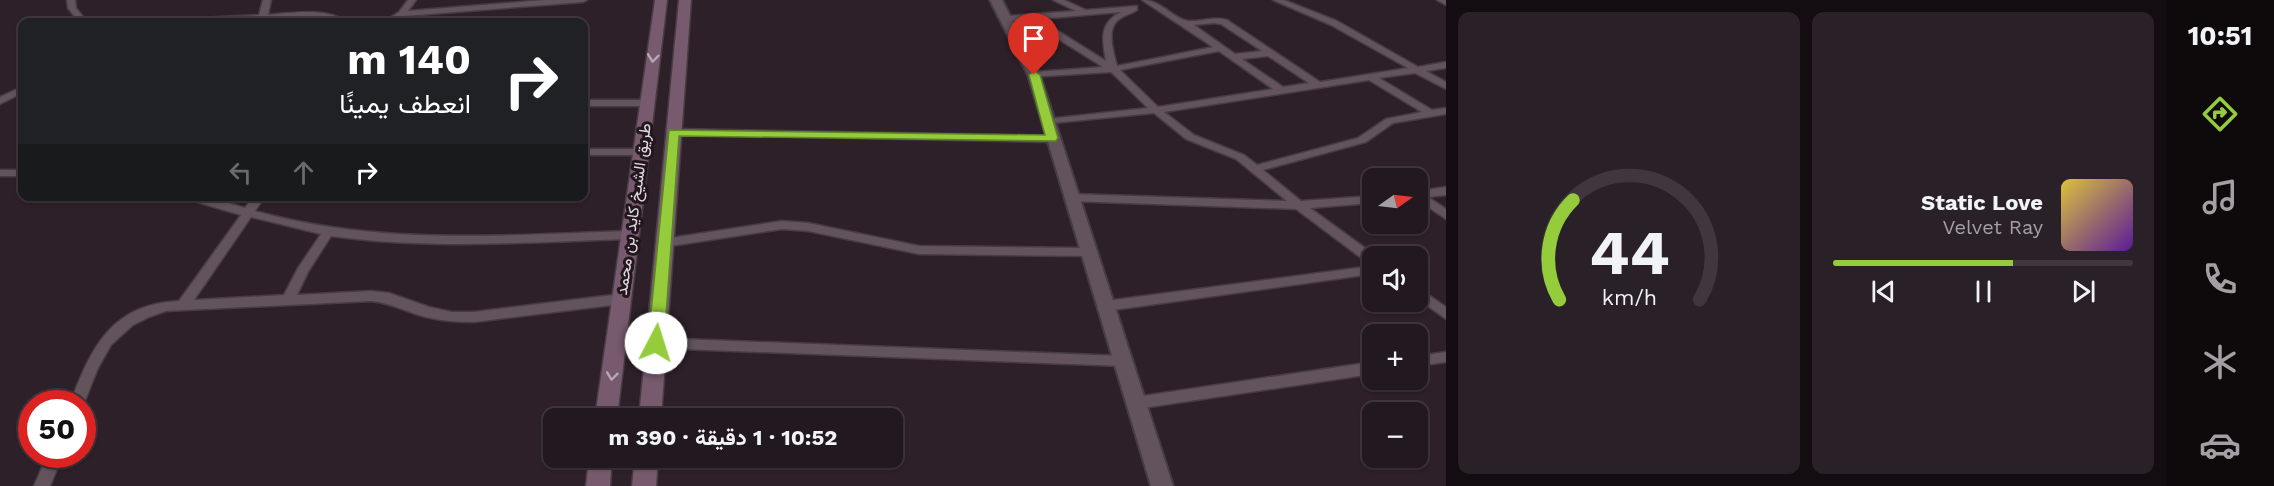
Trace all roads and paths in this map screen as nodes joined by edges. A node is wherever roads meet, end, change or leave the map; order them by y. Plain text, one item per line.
1 (71, 0) edge
2 (267, 0) edge
3 (412, 0) edge
4 (548, 0) edge
5 (583, 0) edge
6 (661, 0) edge
7 (685, 0) edge
8 (996, 0) edge
9 (1145, 0) edge
10 (1277, 0) edge
11 (1441, 0) edge
12 (563, 1) edge
13 (1058, 1) edge
14 (1446, 3) edge
15 (1134, 8) junction
16 (1089, 12) junction
17 (402, 14) junction
18 (1048, 15) junction
19 (1030, 17) junction
20 (80, 18) edge
21 (265, 18) edge
22 (292, 18) edge
23 (327, 18) edge
24 (395, 18) edge
25 (1007, 19) junction
26 (1186, 24) junction
27 (1219, 48) junction
28 (1270, 53) junction
29 (1233, 57) junction
30 (1445, 65) edge
31 (1113, 69) junction
32 (1417, 69) junction
33 (1034, 75) junction
34 (1371, 77) junction
35 (1318, 85) junction
36 (1446, 86) edge
37 (1282, 91) junction
38 (18, 92) edge
39 (0, 101) edge
40 (588, 103) edge
41 (647, 103) junction
42 (1156, 110) junction
43 (1446, 111) edge
44 (1431, 114) junction
45 (1047, 122) junction
46 (673, 132) junction
47 (1052, 138) junction
48 (588, 152) edge
49 (641, 152) junction
50 (1256, 169) junction
51 (0, 172) edge
52 (18, 173) edge
53 (1446, 191) edge
54 (1428, 194) edge
55 (1072, 198) junction
56 (668, 199) junction
57 (635, 200) junction
58 (1362, 200) edge
59 (207, 201) edge
60 (257, 201) edge
61 (1428, 202) edge
62 (1299, 205) junction
63 (249, 214) junction
64 (1446, 215) edge
65 (329, 231) junction
66 (630, 235) junction
67 (664, 243) junction
68 (1090, 252) junction
69 (1362, 252) edge
70 (1362, 271) edge
71 (289, 299) junction
72 (621, 299) junction
73 (1428, 300) edge
74 (183, 305) junction
75 (1106, 306) junction
76 (1446, 314) edge
77 (656, 343) junction
78 (1446, 357) edge
79 (1428, 360) edge
80 (1123, 361) junction
81 (1362, 369) edge
82 (83, 390) edge
83 (1136, 403) junction
84 (607, 408) edge
85 (651, 408) edge
86 (50, 468) edge
87 (600, 468) edge
88 (645, 468) edge
89 (42, 486) edge
90 (598, 486) edge
91 (644, 486) edge
92 (1162, 486) edge

1 - 20 street
2 - 21 street
3 - 17 street
4 - 12 street
5 - 12 street
6 -> 41 main road, طريق الشيخ كايد بن محمد
7 - 46 main road, طريق الشيخ كايد بن محمد
8 - 25 street
9 - 15 street
9 - 26 street
10 - 32 street
11 - 14 street
12 - 17 street
13 - 16 street
13 - 18 street
15 - 16 street
15 - 31 street
16 - 18 street
17 - 24 street
18 - 19 street
19 - 25 street
19 - 31 street
22 - 23 street
25 - 33 street
26 - 27 street
26 - 28 street
27 - 29 street
27 - 31 street
28 - 29 street
28 - 35 street
29 - 37 street
30 - 32 street
31 - 33 street
31 - 42 street
32 - 34 street
32 - 36 street
33 - 45 street
34 - 35 street
34 - 44 street
35 - 37 street
37 - 42 street
38 - 39 street
40 - 41 street
41 - 49 main road, طريق الشيخ كايد بن محمد
42 - 45 street
42 - 50 street
43 - 44 street
44 - 50 street
45 - 47 street
46 - 47 street
46 - 56 main road, طريق الشيخ كايد بن محمد
47 - 55 street
48 - 49 street
49 - 57 main road, طريق الشيخ كايد بن محمد
50 - 62 street
51 - 52 street
53 - 54 street
55 - 62 street
55 - 68 street
56 - 57 main road
56 - 67 main road, طريق الشيخ كايد بن محمد
57 - 66 main road, طريق الشيخ كايد بن محمد
58 - 62 street
59 - 63 street
60 - 63 street
61 - 64 street
62 - 69 street
63 - 65 street
63 - 74 street
65 - 66 street
65 - 71 street
66 - 72 main road, طريق الشيخ كايد بن محمد
67 - 68 street
67 - 77 main road, طريق الشيخ كايد بن محمد
68 - 75 street
70 - 75 street
71 - 72 street
71 - 74 street
72 -> 84 main road, طريق الشيخ كايد بن محمد
73 - 76 street
74 - 82 street
75 - 80 street
77 - 80 street
77 - 85 main road, طريق الشيخ كايد بن محمد
78 - 79 street
80 - 83 street
81 - 83 street
83 - 92 street
86 - 89 street
87 - 90 main road
88 - 91 main road

